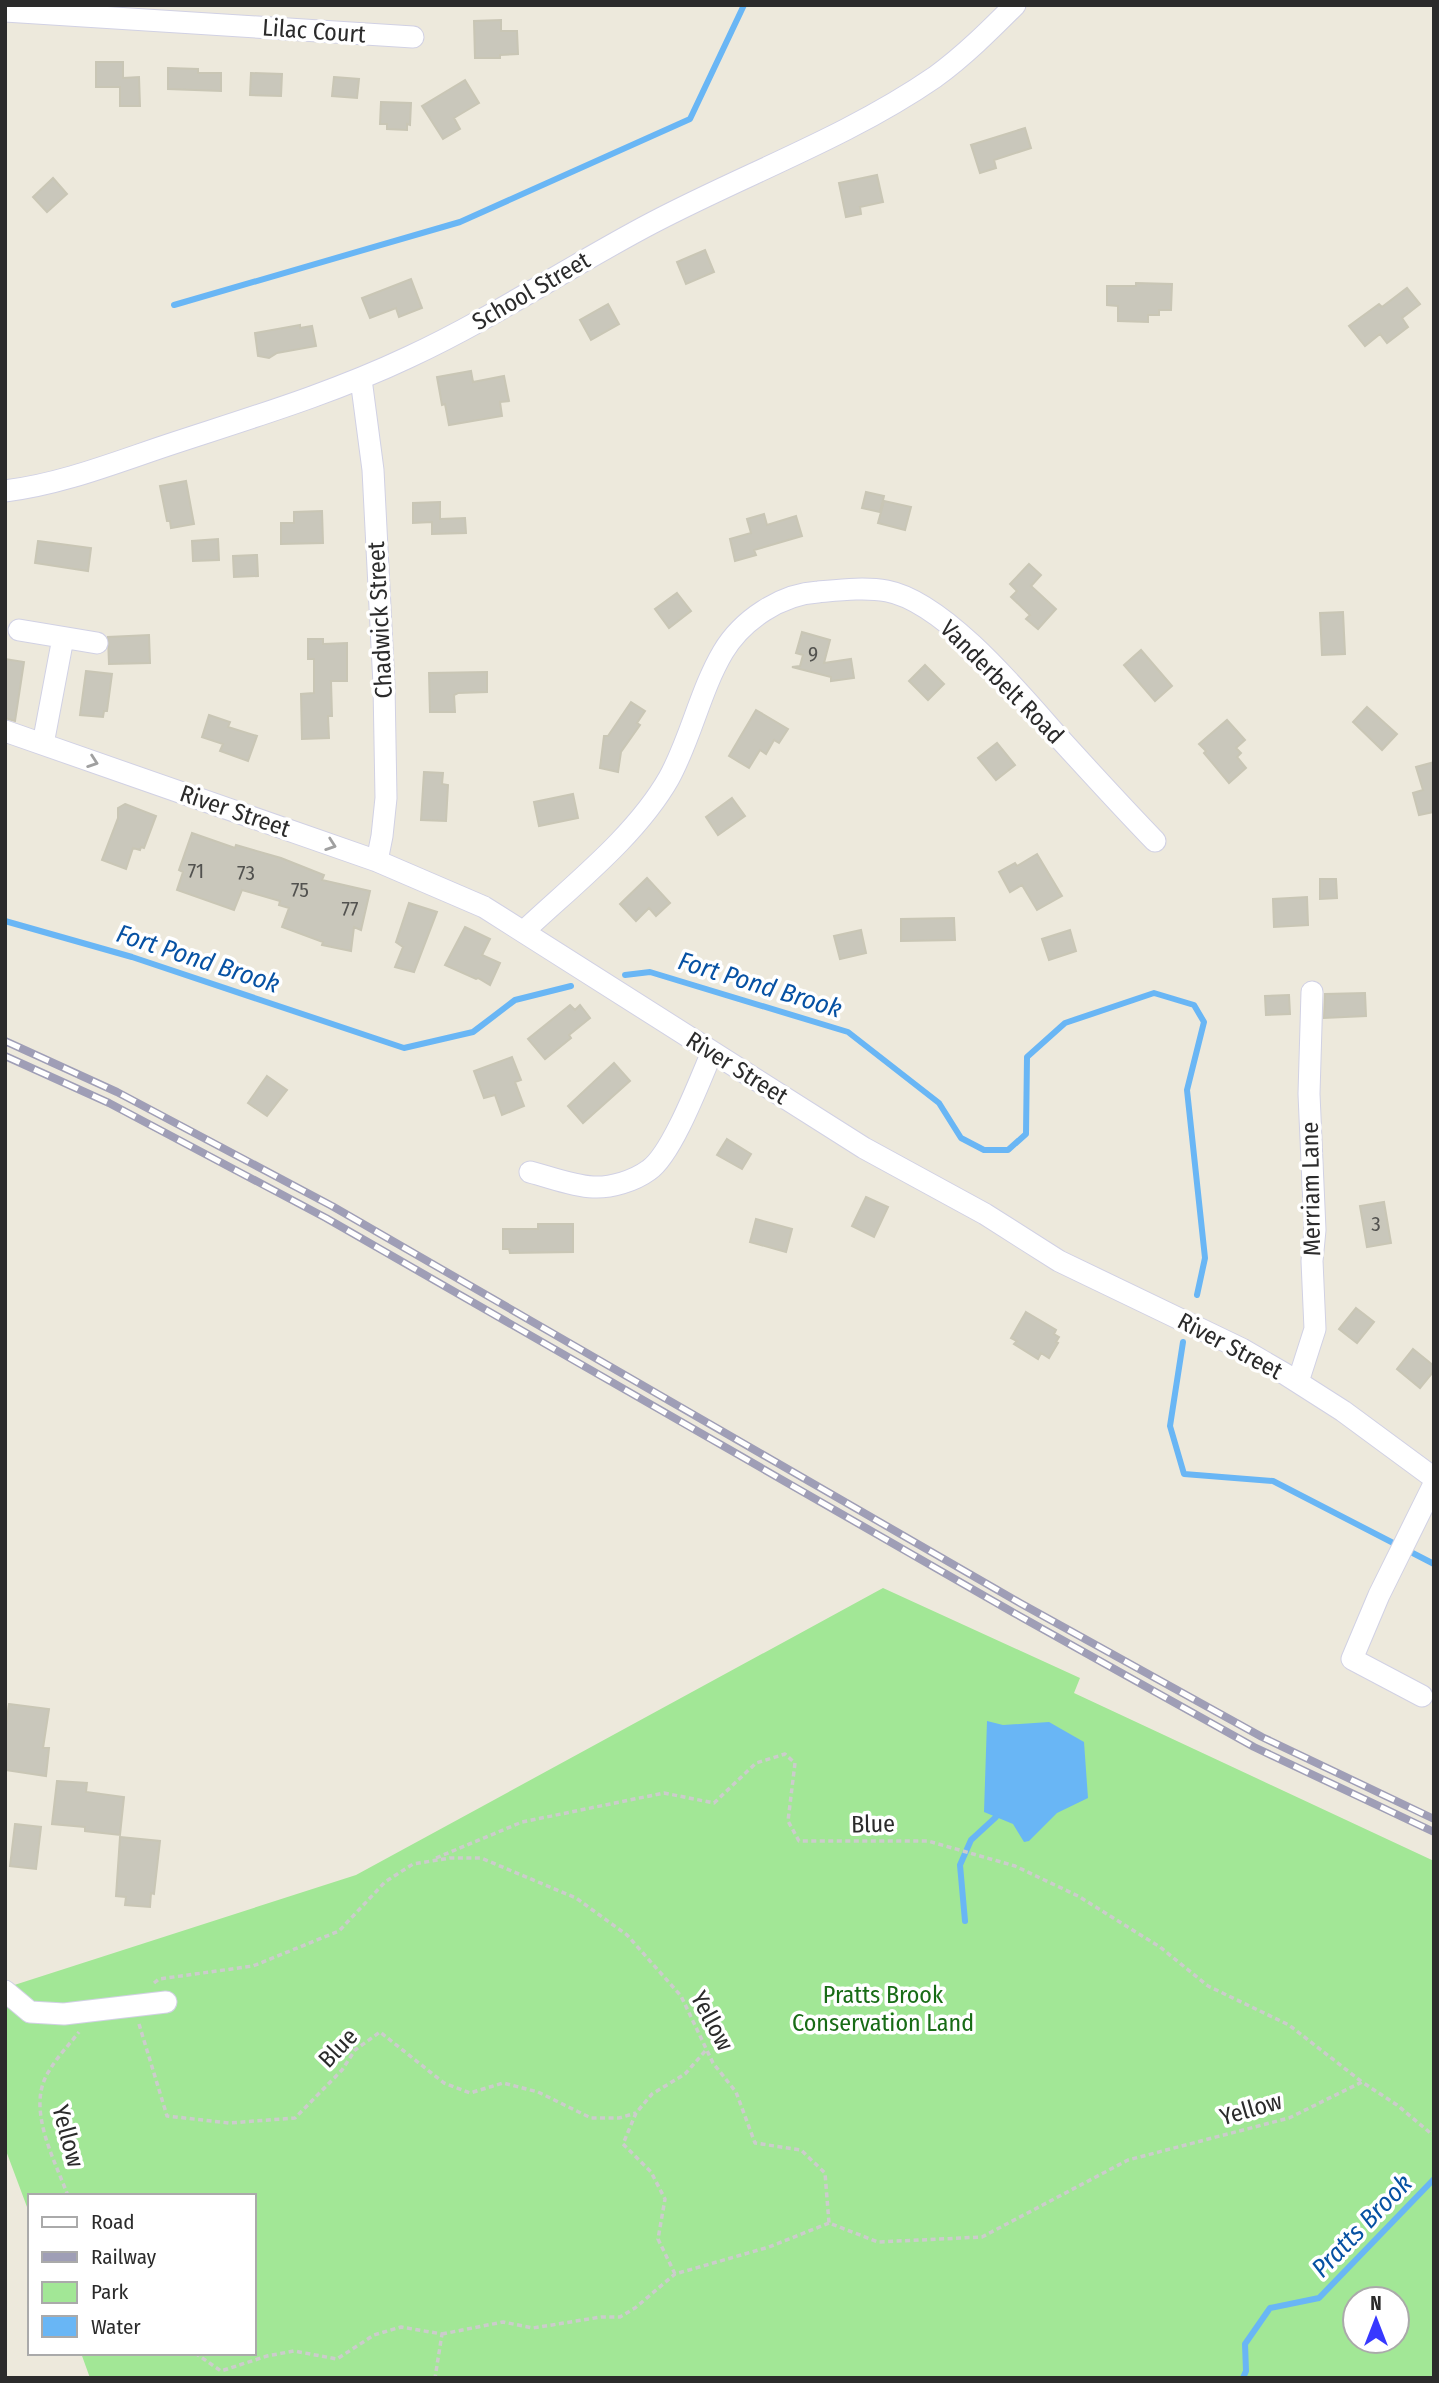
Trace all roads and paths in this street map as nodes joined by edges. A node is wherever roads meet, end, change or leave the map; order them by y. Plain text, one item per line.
1 (1015, 5) edge
2 (5, 11) edge
3 (413, 37) dead end
4 (361, 379) junction
5 (5, 491) edge
6 (19, 630) dead end
7 (63, 638) junction
8 (97, 643) dead end
9 (5, 731) edge
10 (43, 744) junction
11 (1155, 841) dead end
12 (377, 861) junction
13 (524, 931) junction
14 (1312, 992) dead end
15 (712, 1052) junction
16 (530, 1172) dead end
17 (1298, 1382) junction
18 (1434, 1478) edge
19 (1434, 1483) edge
20 (1422, 1696) dead end
21 (428, 1862) junction
22 (5, 1991) edge
23 (166, 2002) dead end
24 (133, 2005) junction
25 (82, 2027) dead end
26 (706, 2049) junction
27 (1362, 2082) junction
28 (636, 2113) junction
29 (1434, 2136) edge
30 (67, 2194) edge
31 (829, 2223) junction
32 (675, 2274) junction
33 (442, 2334) junction
34 (198, 2355) edge
35 (435, 2378) edge

1 - 4 street, School Street
2 - 3 street, Lilac Court
4 - 5 street, School Street
4 - 12 street, Chadwick Street
6 - 7 street
7 - 8 street
7 - 10 street
9 - 10 street, River Street
10 -> 12 street, River Street
11 - 13 street, Vanderbelt Road
12 - 13 street, River Street
13 - 15 street, River Street
14 - 17 street, Merriam Lane
15 - 16 street
15 - 17 street, River Street
17 - 18 street, River Street
19 - 20 street
21 - 24 path, Yellow
21 - 26 path, Yellow
21 - 27 path, Blue
22 - 24 street
23 - 24 street
24 - 28 path, Blue
25 - 30 path, Yellow
26 - 28 path
26 - 31 path, Yellow
27 - 29 path
27 - 31 path, Yellow
28 - 32 path
31 - 32 path
32 - 33 path
33 - 34 path
33 - 35 path

